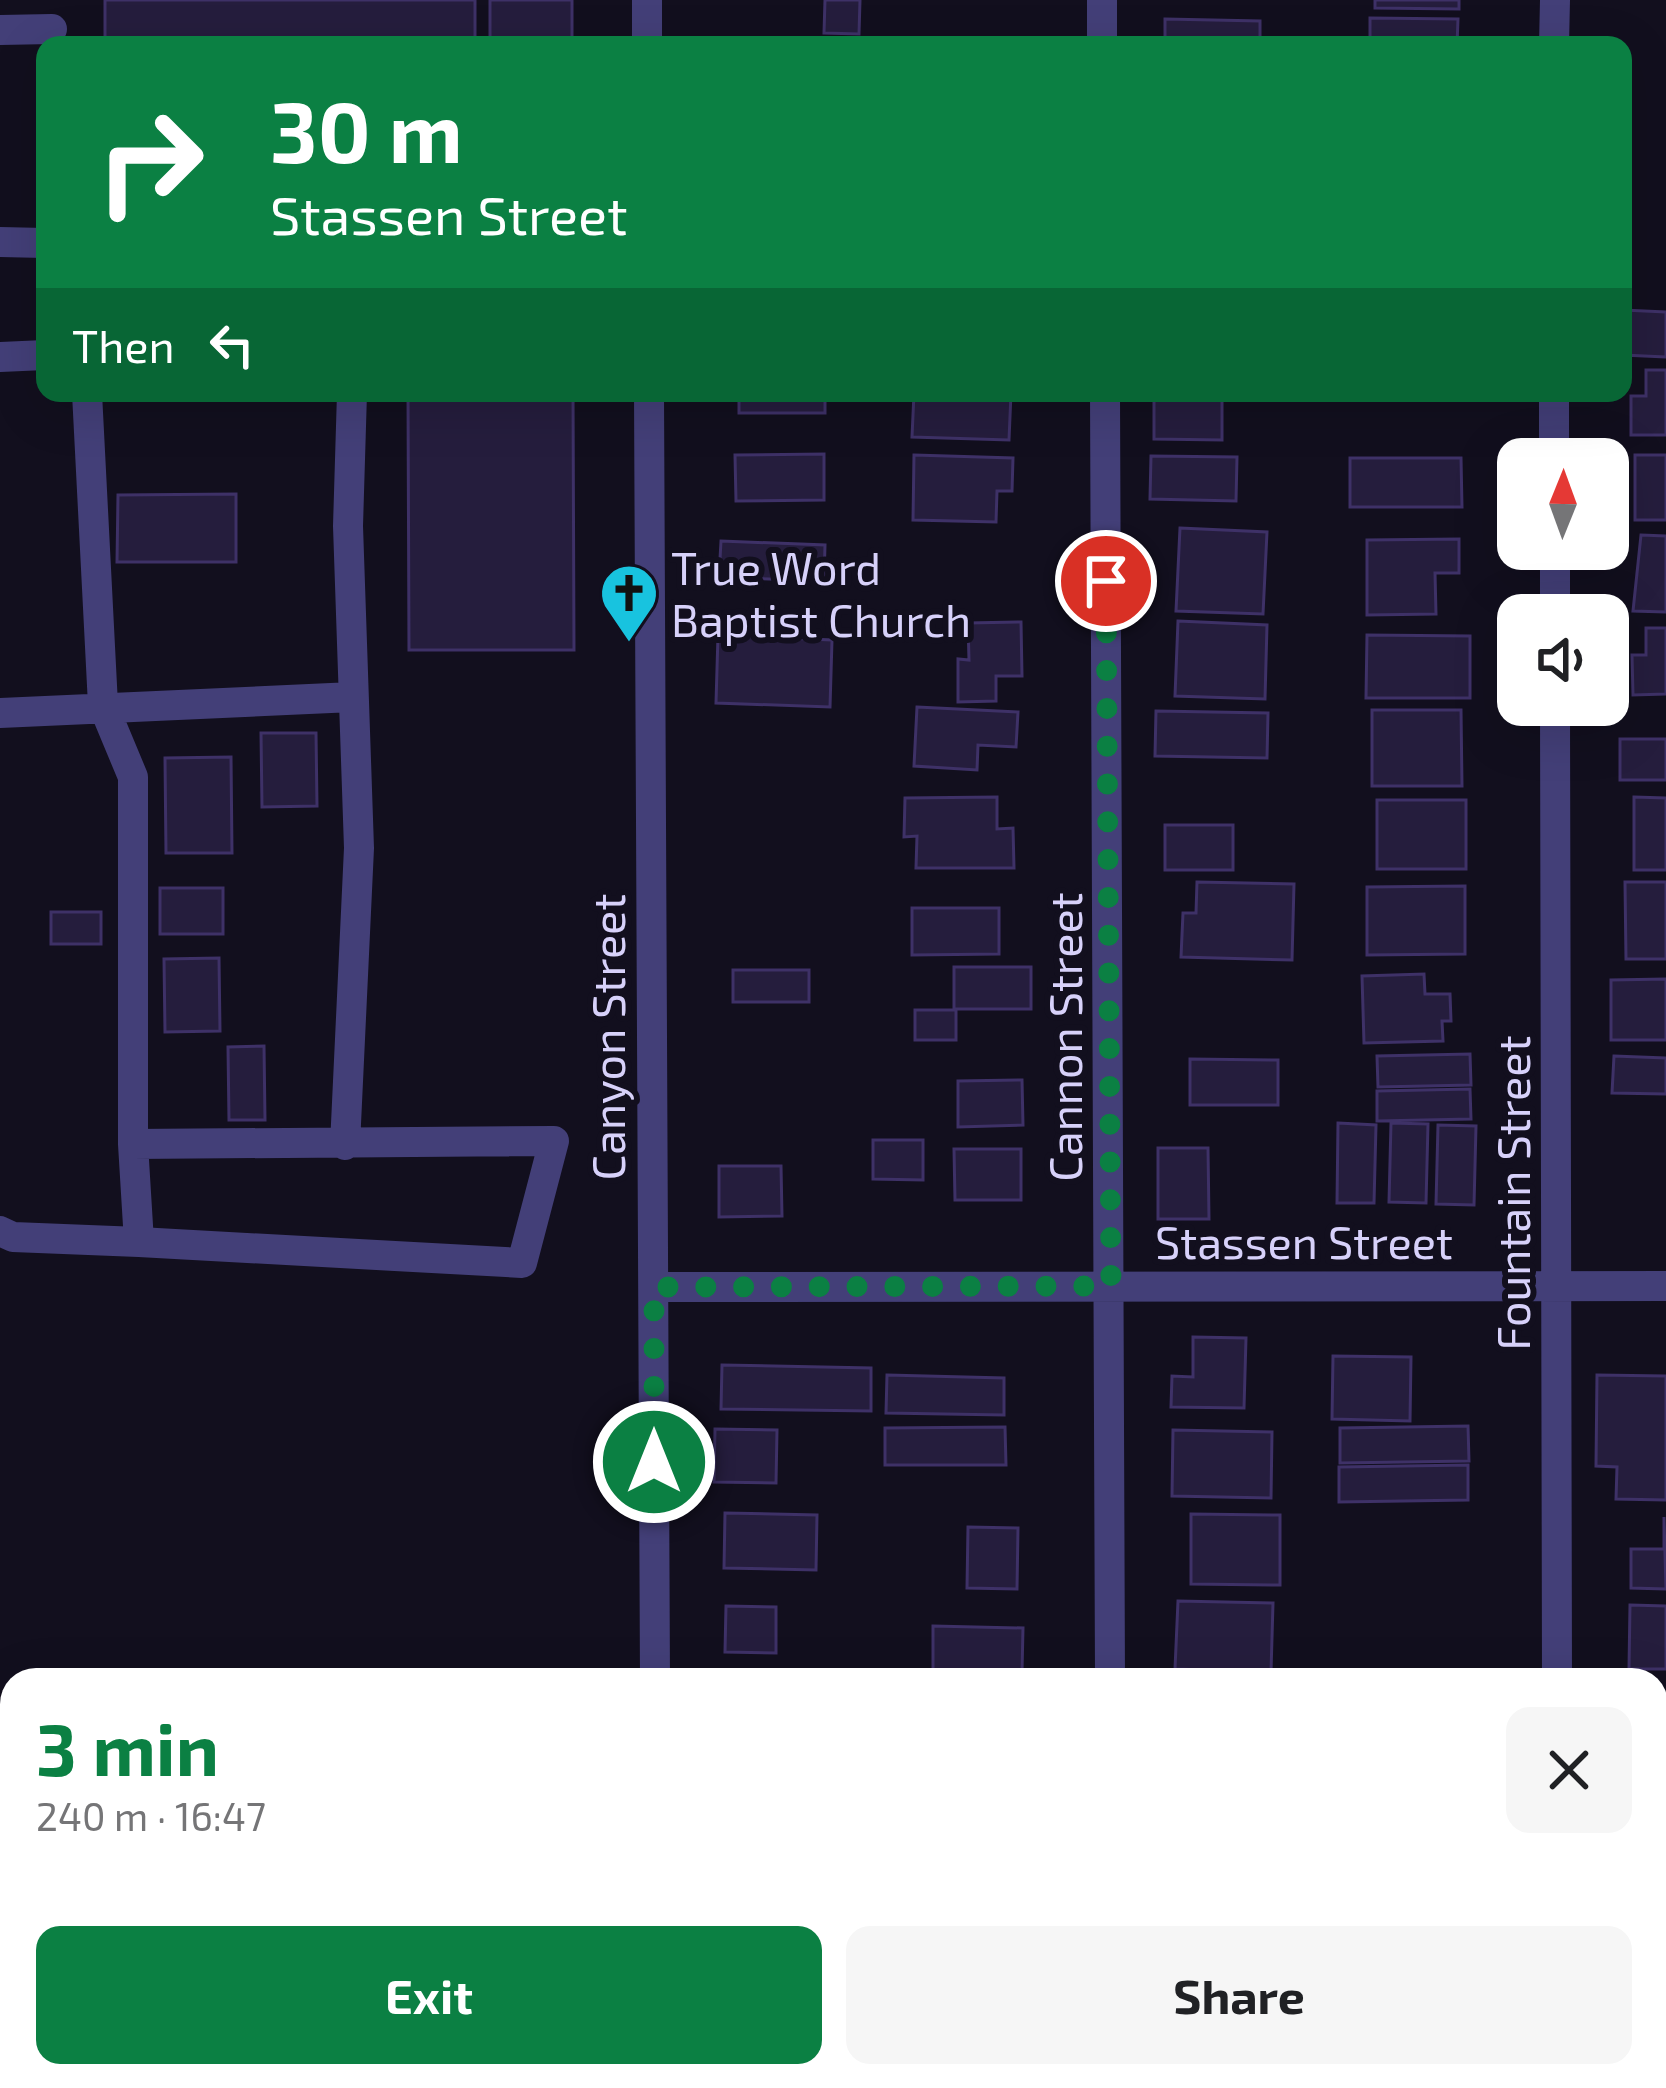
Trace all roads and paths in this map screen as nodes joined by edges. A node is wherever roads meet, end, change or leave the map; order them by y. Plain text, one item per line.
1 (647, 0) edge
2 (1102, 0) edge
3 (1555, 0) edge
4 (56, 25) edge
5 (0, 30) edge
6 (647, 36) edge
7 (1102, 36) edge
8 (1554, 36) edge
9 (0, 242) edge
10 (36, 243) edge
11 (36, 355) edge
12 (0, 357) edge
13 (87, 402) edge
14 (352, 402) edge
15 (649, 402) edge
16 (1105, 402) edge
17 (1554, 402) edge
18 (1554, 438) edge
19 (352, 697) junction
20 (103, 705) junction
21 (0, 713) edge
22 (1555, 726) edge
23 (133, 1144) junction
24 (345, 1145) junction
25 (0, 1232) edge
26 (139, 1242) junction
27 (1111, 1286) junction
28 (1558, 1286) junction
29 (1666, 1286) edge
30 (654, 1287) junction
31 (655, 1668) edge
32 (1110, 1668) edge
33 (1557, 1668) edge

1 - 6 street
2 - 7 street
3 - 8 street
4 - 5 street
9 - 10 street
11 - 12 street
13 - 20 street
14 - 19 street
15 - 30 street, Canyon Street
16 - 27 street, Cannon Street
17 - 18 street
19 - 20 street
19 - 24 street
20 - 21 street
20 - 23 street
22 - 28 street, Fountain Street
23 - 24 street
23 - 26 street
24 - 26 street
25 - 26 street
27 - 28 street, Stassen Street
27 - 30 street, Stassen Street
27 - 32 street, Cannon Street
28 - 29 street, Stassen Street
28 - 33 street, Fountain Street
30 - 31 street, Canyon Street

